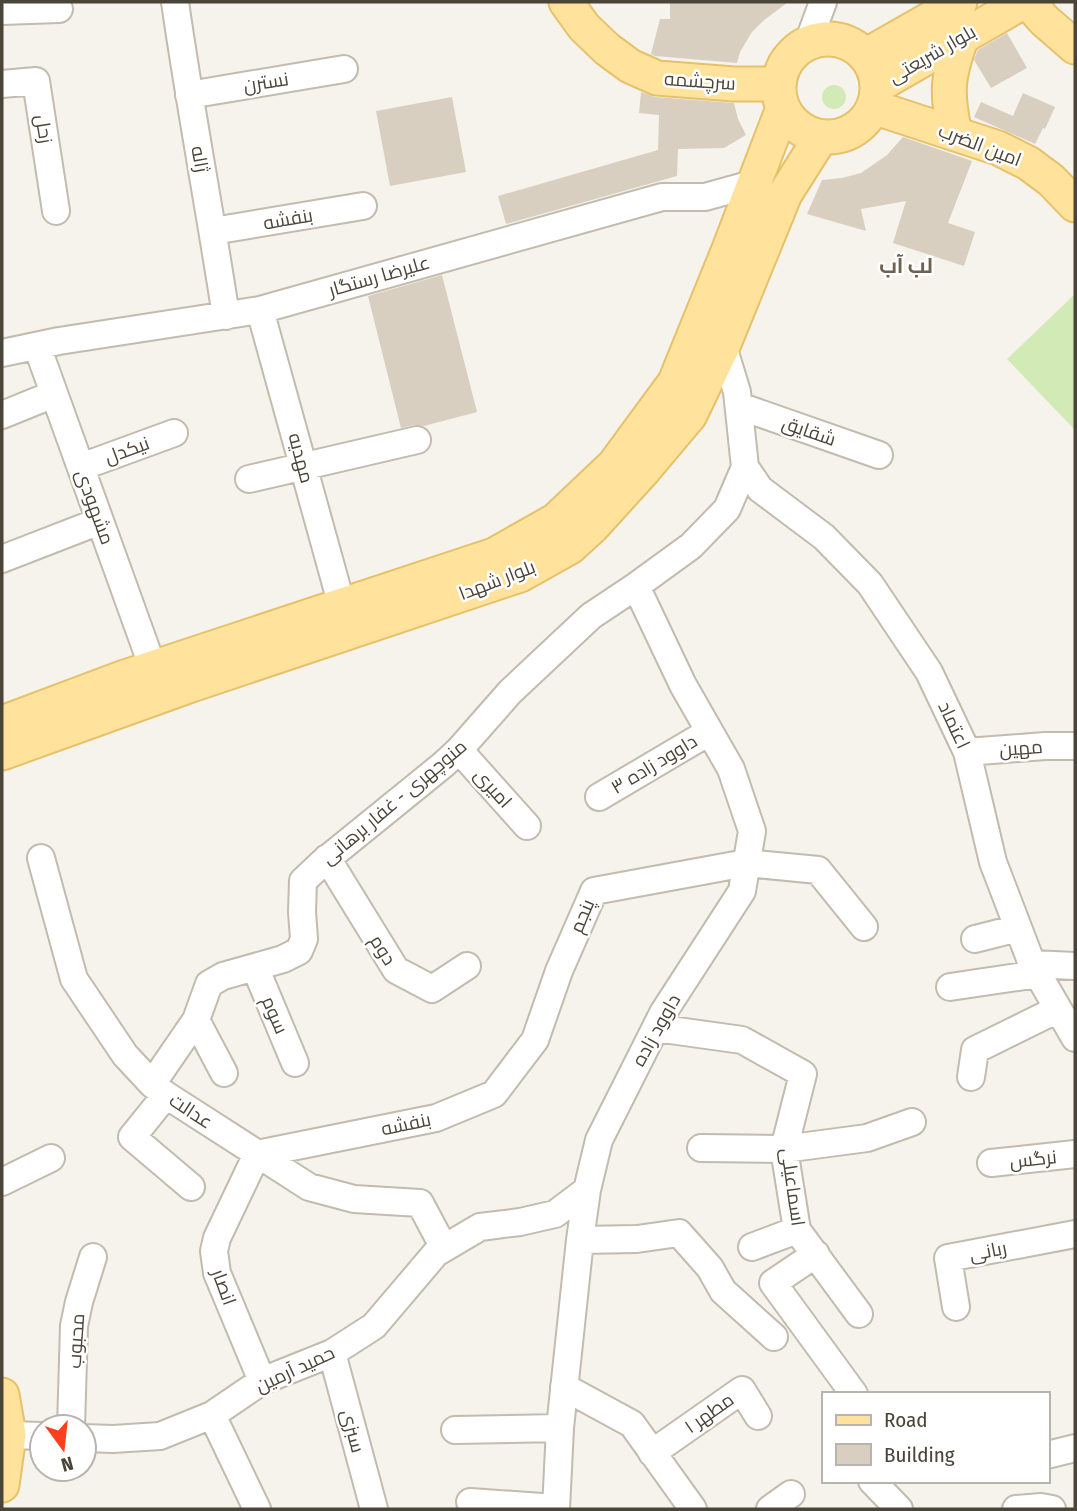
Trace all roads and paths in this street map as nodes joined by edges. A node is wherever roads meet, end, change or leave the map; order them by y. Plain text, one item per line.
1 (175, 2) edge
2 (566, 2) edge
3 (823, 2) edge
4 (960, 2) edge
5 (1026, 2) edge
6 (2, 11) edge
7 (59, 13) edge
8 (962, 37) junction
9 (808, 43) junction
10 (1075, 47) edge
11 (344, 69) dead end
12 (872, 83) junction
13 (2, 84) edge
14 (188, 95) junction
15 (781, 96) junction
16 (955, 134) junction
17 (821, 137) junction
18 (752, 184) junction
19 (705, 197) junction
20 (1075, 205) edge
21 (363, 206) dead end
22 (57, 211) dead end
23 (738, 221) junction
24 (214, 231) junction
25 (260, 310) junction
26 (226, 316) junction
27 (37, 346) junction
28 (723, 346) junction
29 (2, 353) edge
30 (54, 394) junction
31 (739, 407) junction
32 (2, 415) edge
33 (174, 433) dead end
34 (417, 440) dead end
35 (879, 455) dead end
36 (304, 466) junction
37 (80, 467) junction
38 (744, 467) junction
39 (249, 479) dead end
40 (100, 521) junction
41 (2, 559) edge
42 (636, 586) junction
43 (347, 618) junction
44 (153, 668) junction
45 (2, 723) edge
46 (709, 732) junction
47 (1075, 747) edge
48 (459, 750) junction
49 (967, 752) junction
50 (2, 753) edge
51 (599, 797) dead end
52 (527, 826) dead end
53 (41, 858) dead end
54 (327, 858) junction
55 (746, 863) junction
56 (864, 927) dead end
57 (1018, 928) junction
58 (975, 939) dead end
59 (467, 966) dead end
60 (1075, 966) edge
61 (255, 967) junction
62 (1035, 969) junction
63 (950, 987) dead end
64 (1058, 1009) junction
65 (196, 1020) junction
66 (656, 1028) junction
67 (1075, 1038) edge
68 (530, 1047) joint
69 (295, 1063) dead end
70 (224, 1073) dead end
71 (971, 1077) dead end
72 (159, 1089) junction
73 (912, 1122) dead end
74 (701, 1148) dead end
75 (784, 1149) junction
76 (257, 1154) junction
77 (1075, 1154) edge
78 (51, 1158) dead end
79 (991, 1163) dead end
80 (2, 1182) edge
81 (191, 1187) dead end
82 (587, 1190) junction
83 (797, 1230) junction
84 (1075, 1234) edge
85 (580, 1240) junction
86 (752, 1247) dead end
87 (444, 1248) junction
88 (816, 1254) junction
89 (93, 1257) dead end
90 (956, 1307) dead end
91 (859, 1314) dead end
92 (774, 1337) dead end
93 (332, 1353) junction
94 (262, 1381) junction
95 (564, 1387) junction
96 (853, 1392) edge
97 (2, 1395) edge
98 (71, 1413) edge
99 (212, 1415) junction
100 (758, 1416) dead end
101 (560, 1427) junction
102 (456, 1430) dead end
103 (9, 1435) junction
104 (28, 1436) edge
105 (98, 1438) edge
106 (1075, 1448) edge
107 (652, 1452) junction
108 (1049, 1454) edge
109 (874, 1483) edge
110 (2, 1485) edge
111 (792, 1494) dead end
112 (470, 1502) dead end
113 (556, 1508) edge
114 (257, 1509) edge
115 (374, 1509) edge
116 (693, 1509) edge
117 (770, 1509) edge
118 (900, 1509) edge
119 (1016, 1509) edge
120 (1052, 1509) edge

1 - 14 street, ژاله
2 - 15 main road, سرچشمه
3 - 9 street
4 - 12 main road, بلوار شریعتی
5 - 8 main road, بلوار شریعتی
5 - 10 main road
6 - 7 street
8 - 12 main road, بلوار شریعتی
8 - 16 main road
9 - 12 main road
9 - 15 main road
11 - 14 street, نسترن
12 - 16 main road, امین الضرب
12 - 17 main road
13 - 22 street, زحل
14 - 24 street, ژاله
15 - 17 main road
15 - 18 main road, بلوار شهدا
16 - 20 main road, امین الضرب
17 - 28 main road, بلوار شهدا
18 - 19 street, علیرضا رستگار
18 - 23 main road, بلوار شهدا
19 - 23 street
19 - 25 street, علیرضا رستگار
21 - 24 street, بنفشه
23 - 43 main road, بلوار شهدا
24 - 26 street, ژاله
25 - 26 street, علیرضا رستگار
25 - 36 street, مهدیه
26 - 27 street, علیرضا رستگار
27 - 29 street, علیرضا رستگار
27 - 30 street, مشهودی
28 - 31 street
28 - 43 main road, بلوار شهدا
30 - 32 street
30 - 37 street, مشهودی
31 - 35 street, شقایق
31 - 38 street
33 - 37 street, نیکدل
34 - 36 street
36 - 39 street
36 - 43 street, مهدیه
37 - 40 street, مشهودی
38 - 42 street, منوچهری - غفار برهانی
38 - 49 street, اعتماد
40 - 41 street
40 - 44 street, مشهودی
42 - 46 street, داوود زاده
42 - 48 street, منوچهری - غفار برهانی
43 - 44 main road, بلوار شهدا
43 - 50 main road, بلوار شهدا
44 - 45 main road, بلوار شهدا
46 - 51 street, داوود زاده ۳
46 - 55 street, داوود زاده
47 - 49 street, مهین
48 - 52 street, امیری
48 - 54 street, منوچهری - غفار برهانی
49 - 57 street, اعتماد
53 - 72 street, عدالت
54 - 59 street, دوم
54 - 61 street, منوچهری - غفار برهانی
55 - 56 street
55 - 66 street, داوود زاده
55 - 68 street, پنجم
57 - 58 street
57 - 62 street, اعتماد
60 - 62 street
61 - 65 street, منوچهری - غفار برهانی
61 - 69 street, سوم
62 - 63 street
62 - 64 street, اعتماد
64 - 67 street, اعتماد
64 - 71 street
65 - 70 street
65 - 72 street, منوچهری - غفار برهانی
66 - 75 street, اسماعیلی
66 - 82 street, داوود زاده
68 - 76 street, بنفشه
72 - 76 street, عدالت
72 - 81 street, منوچهری - غفار برهانی
73 - 75 street
74 - 75 street
75 - 83 street, اسماعیلی
76 - 87 street, عدالت
76 - 94 street, انصار
77 - 79 street, نرگس
78 - 80 street
82 - 85 street, داوود زاده
82 - 87 street, حمید آرمین
83 - 86 street
83 - 88 street, اسماعیلی
84 - 90 street, ربانی
85 - 92 street
85 - 95 street, داوود زاده
87 - 93 street, حمید آرمین
88 - 91 street, اسماعیلی
88 - 96 street
89 - 98 street, محبوب
93 - 94 street, حمید آرمین
93 - 115 street, سبزی
94 - 99 street, حمید آرمین
95 - 101 street, داوود زاده
95 - 107 street
97 - 103 main road
99 - 105 street, حمید آرمین
99 - 114 street
100 - 107 street, مطهر ۱
101 - 102 street
101 - 113 street, داوود زاده
103 - 104 street
103 - 110 main road
106 - 108 street
107 - 116 street
109 - 118 street
111 - 117 street
112 - 113 street
119 - 120 street

